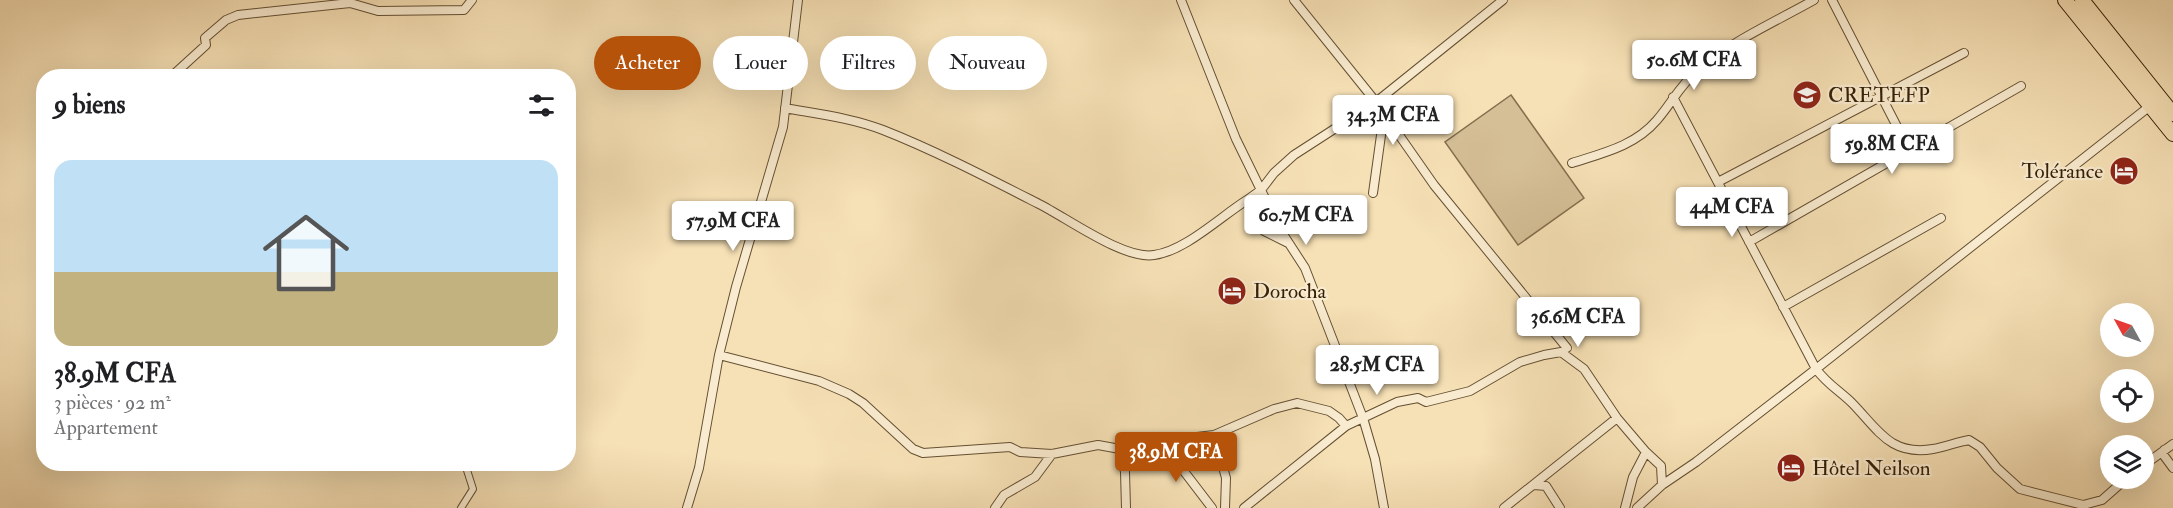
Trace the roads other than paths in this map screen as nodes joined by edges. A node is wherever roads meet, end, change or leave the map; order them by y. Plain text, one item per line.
1 (472, 0) edge
2 (798, 0) edge
3 (1180, 0) edge
4 (1294, 0) edge
5 (1503, 0) edge
6 (1814, 0) edge
7 (1832, 0) edge
8 (2066, 0) edge
9 (2082, 0) edge
10 (1964, 53) dead end
11 (180, 69) edge
12 (2021, 86) dead end
13 (1883, 96) junction
14 (1673, 97) junction
15 (1376, 102) junction
16 (2150, 106) junction
17 (785, 108) junction
18 (2173, 114) edge
19 (2173, 134) edge
20 (1909, 150) junction
21 (1572, 163) dead end
22 (1718, 182) junction
23 (1261, 190) junction
24 (1373, 193) dead end
25 (1247, 200) junction
26 (1941, 218) dead end
27 (1749, 242) junction
28 (1288, 243) junction
29 (1784, 307) junction
30 (1567, 348) dead end
31 (719, 355) junction
32 (1816, 369) junction
33 (1363, 418) junction
34 (1617, 418) junction
35 (1346, 426) junction
36 (1214, 435) junction
37 (1154, 442) junction
38 (2173, 443) edge
39 (1120, 449) junction
40 (1646, 452) junction
41 (2162, 453) junction
42 (1052, 454) junction
43 (2154, 458) edge
44 (2173, 468) edge
45 (467, 471) edge
46 (1534, 485) junction
47 (1662, 485) junction
48 (2116, 489) edge
49 (1627, 504) edge
50 (2102, 504) edge
51 (461, 508) edge
52 (687, 508) edge
53 (995, 508) edge
54 (1126, 508) edge
55 (1212, 508) edge
56 (1225, 508) edge
57 (1244, 508) edge
58 (1384, 508) edge
59 (1504, 508) edge
60 (1560, 508) edge
61 (1616, 508) edge
62 (1637, 508) edge

1 - 11 street
2 - 17 street
3 - 23 street
4 - 15 street
5 - 15 street
6 - 14 street
7 - 13 street
8 - 16 highway
9 - 18 highway
10 - 13 street
12 - 20 street
13 - 20 street
13 - 22 street
14 - 21 street
14 - 22 street
15 - 23 street
15 - 24 street
15 - 30 street
16 - 19 highway
16 - 32 street
17 - 25 street
17 - 31 street
20 - 27 street
22 - 27 street
23 - 25 street
23 - 28 street
25 - 28 street
26 - 29 street
27 - 29 street
28 - 33 street
29 - 32 street
31 - 42 street
31 - 52 street
32 - 47 street
32 - 50 street
33 - 34 street
33 - 35 street
33 - 58 street
34 - 40 street
34 - 46 street
35 - 36 street
35 - 57 street
36 - 37 street
36 - 56 street
37 - 39 street
37 - 55 street
38 - 41 street
39 - 42 street
39 - 54 street
40 - 47 street
40 - 49 street
41 - 43 street
41 - 44 street
42 - 53 street
45 - 51 street
46 - 59 street
46 - 60 street
47 - 62 street
48 - 50 street
49 - 61 street

